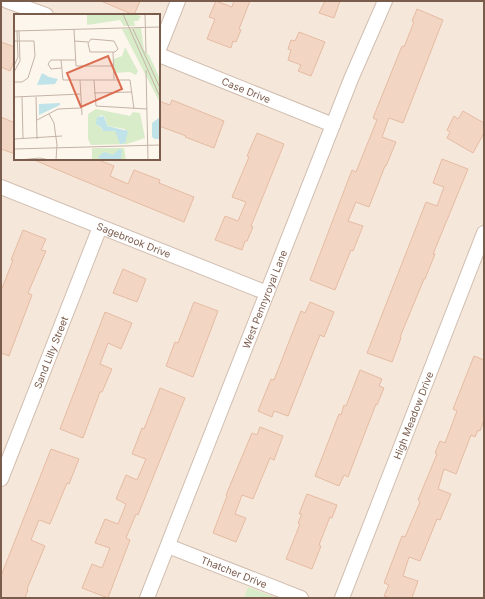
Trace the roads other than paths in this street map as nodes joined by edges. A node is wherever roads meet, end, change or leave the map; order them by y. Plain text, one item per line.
1 (7, 1) edge
2 (178, 1) edge
3 (385, 1) edge
4 (43, 14) edge
5 (160, 46) edge
6 (160, 55) edge
7 (333, 125) junction
8 (1, 187) edge
9 (100, 226) junction
10 (484, 233) edge
11 (267, 293) junction
12 (1, 479) edge
13 (168, 546) junction
14 (147, 598) edge
15 (301, 598) edge
16 (342, 598) edge

1 - 4 street
2 - 5 street
3 - 7 street, West Pennyroyal Lane
6 - 7 street, Case Drive
7 - 11 street, West Pennyroyal Lane
8 - 9 street, Sagebrook Drive
9 - 11 street, Sagebrook Drive
9 - 12 street, Sand Lilly Street
10 - 16 street, High Meadow Drive
11 - 13 street, West Pennyroyal Lane
13 - 14 street, West Pennyroyal Lane
13 - 15 street, Thatcher Drive

